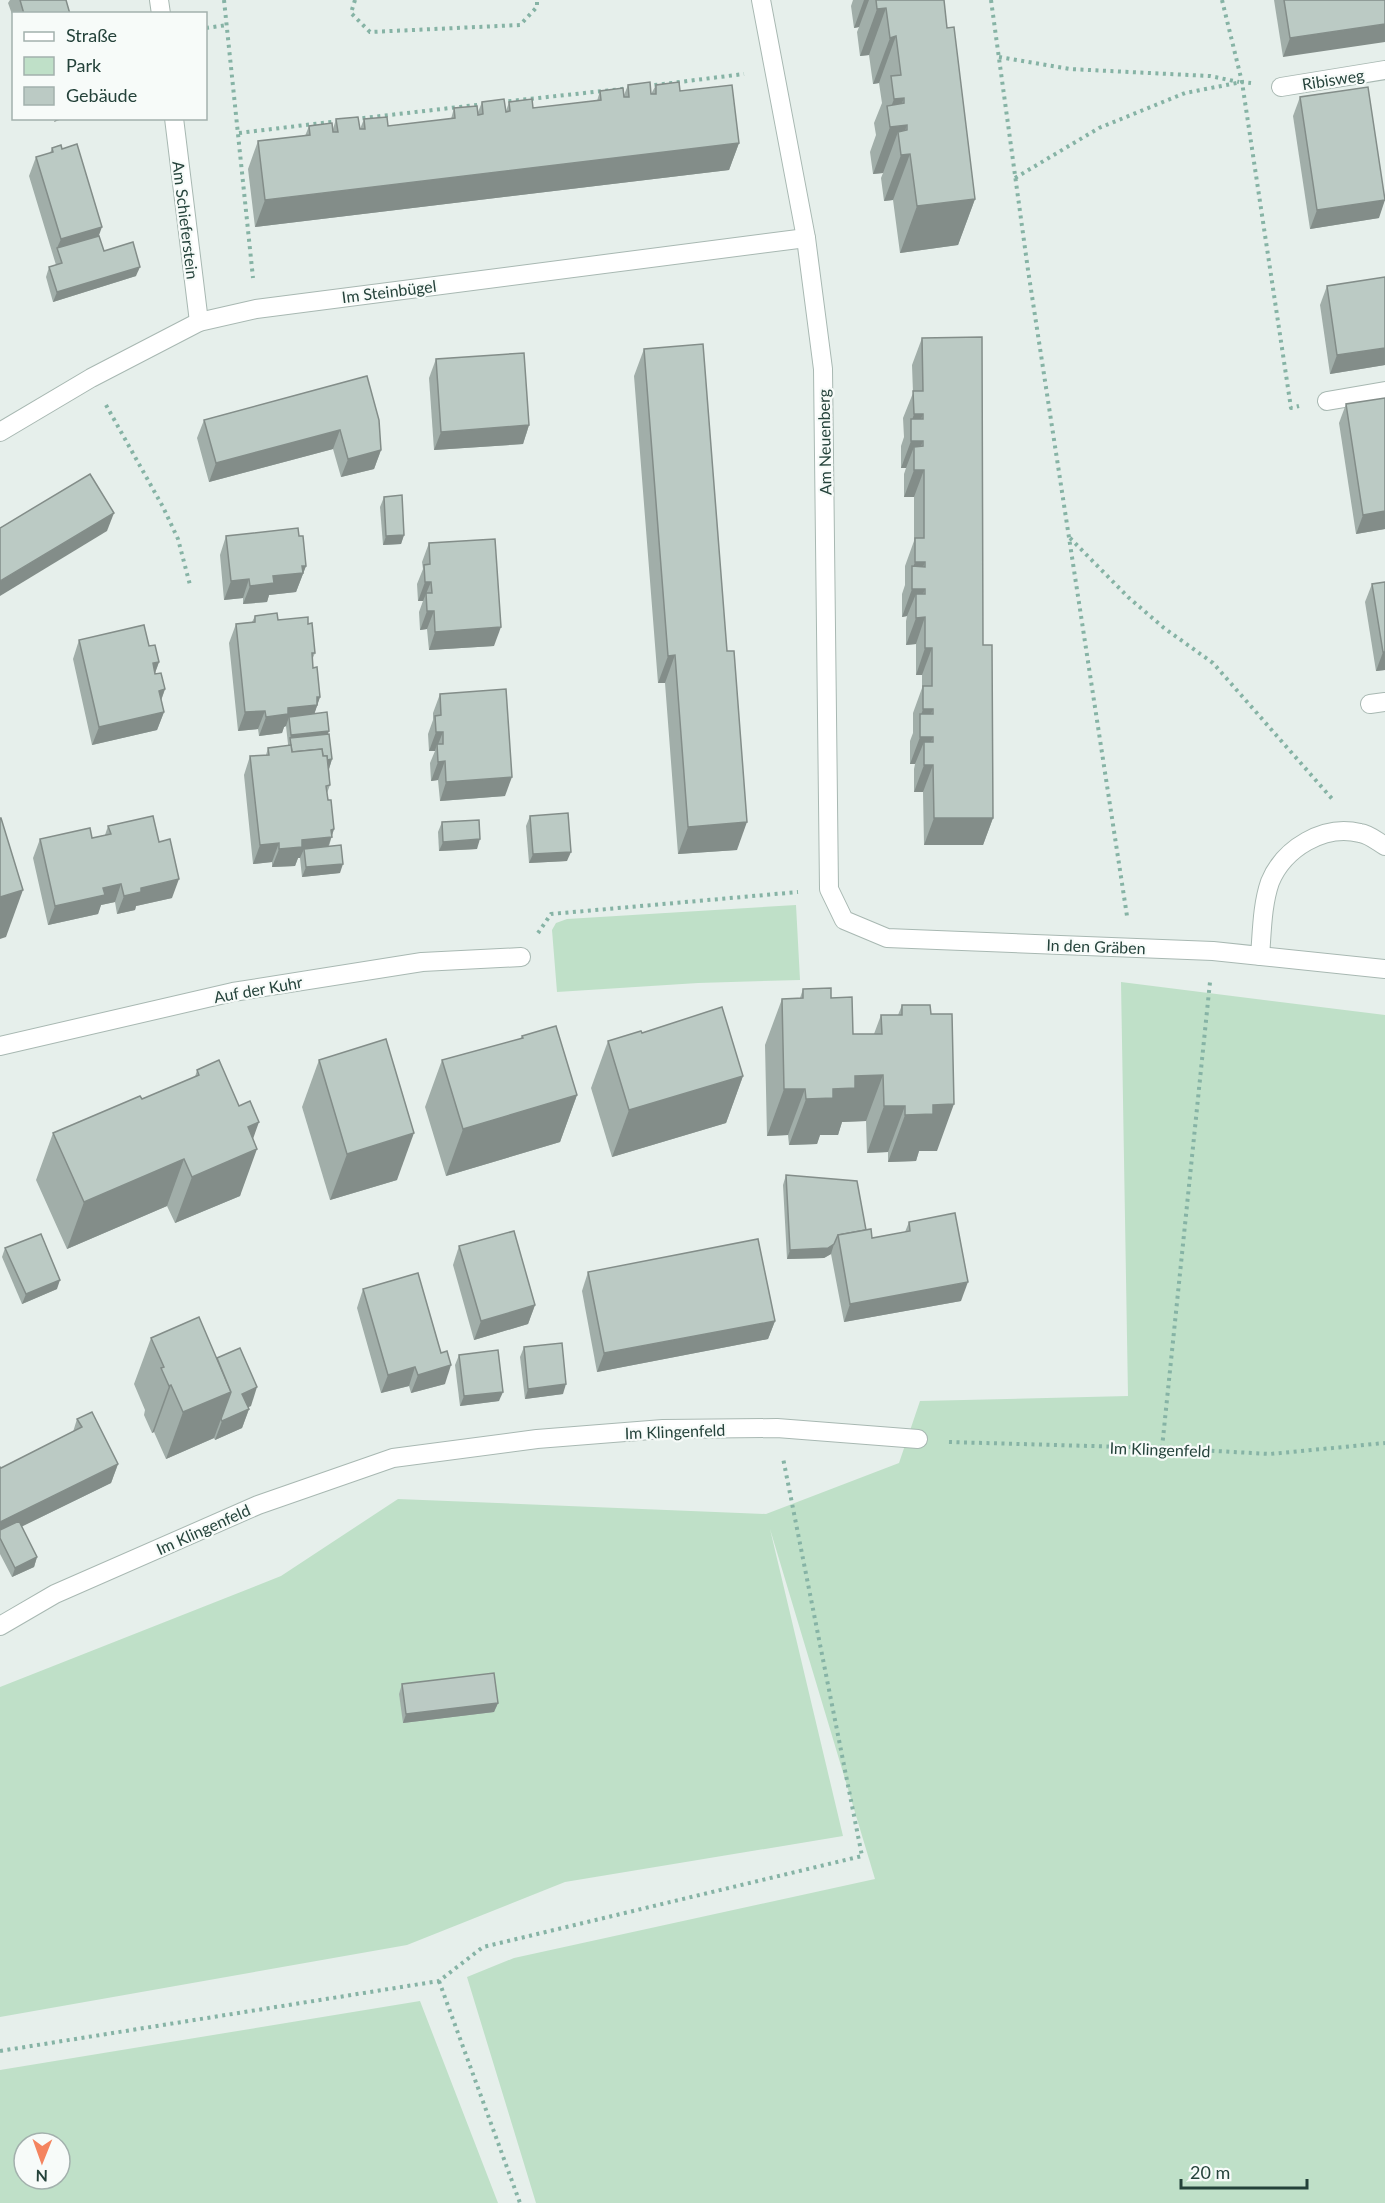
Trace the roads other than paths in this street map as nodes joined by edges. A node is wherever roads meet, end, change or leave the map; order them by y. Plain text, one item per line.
1 (761, 0) edge
2 (1385, 70) edge
3 (1281, 87) road end
4 (174, 120) edge
5 (806, 238) junction
6 (199, 322) junction
7 (1385, 391) edge
8 (1327, 401) road end
9 (0, 432) edge
10 (1385, 846) edge
11 (829, 889) joint
12 (1260, 956) junction
13 (521, 957) road end
14 (1385, 969) edge
15 (0, 1046) edge
16 (918, 1439) road end
17 (0, 1626) edge

1 - 5 street, Am Neuenberg
2 - 3 street, Ribisweg
4 - 6 street, Am Schieferstein
5 - 6 street, Im Steinbügel
5 - 11 street, Am Neuenberg
6 - 9 street, Im Steinbügel
7 - 8 street
10 - 12 street
11 - 12 street, In den Gräben
12 - 14 street, In den Gräben
13 - 15 street, Auf der Kuhr
16 - 17 street, Im Klingenfeld

